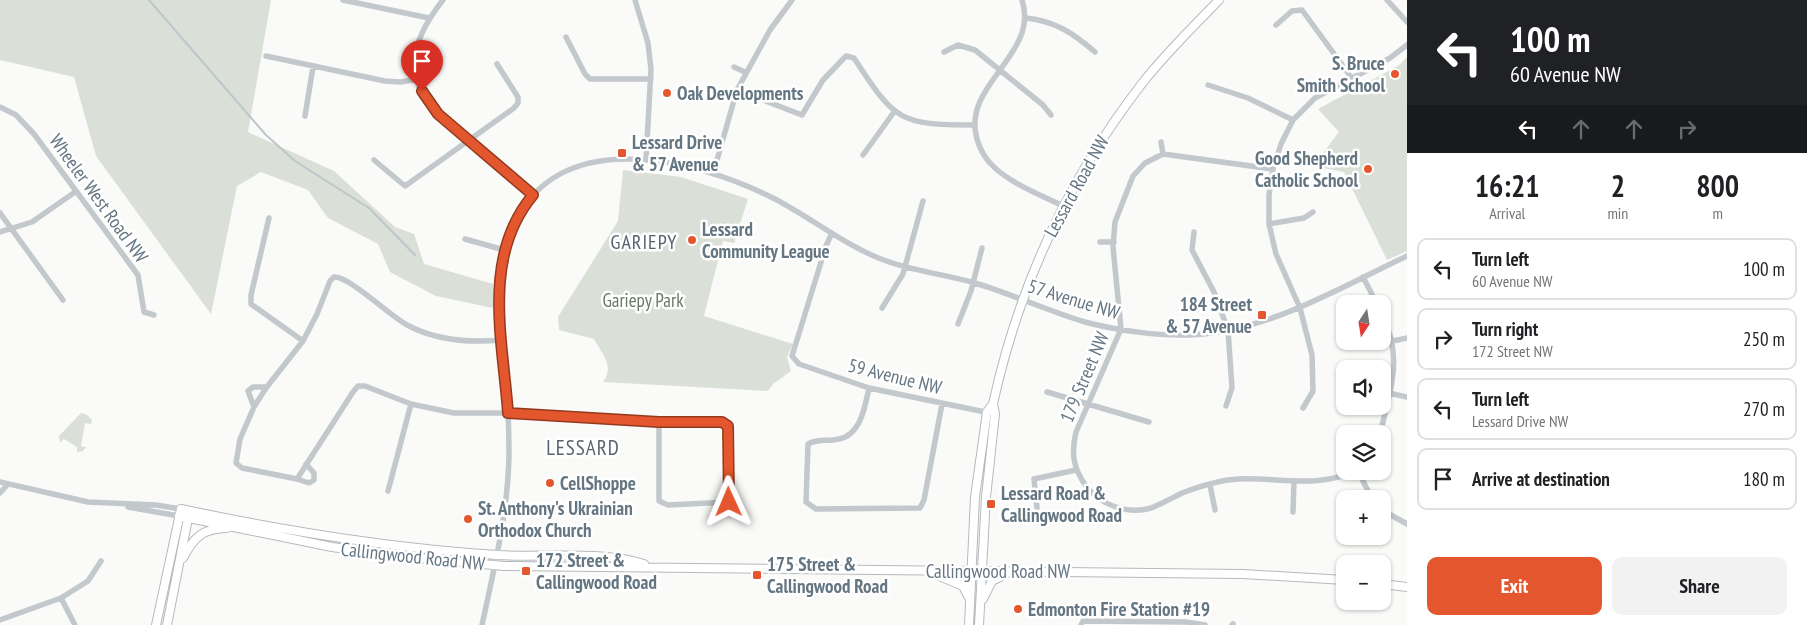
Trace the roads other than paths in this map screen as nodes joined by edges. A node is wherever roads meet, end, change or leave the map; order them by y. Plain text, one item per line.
1 (343, 0) edge
2 (443, 0) edge
3 (636, 0) edge
4 (1022, 0) edge
5 (1219, 0) edge
6 (1387, 0) edge
7 (790, 1) edge
8 (429, 18) junction
9 (1026, 18) junction
10 (1407, 22) edge
11 (1276, 25) dead end
12 (566, 37) dead end
13 (1407, 45) edge
14 (944, 52) dead end
15 (1095, 52) dead end
16 (266, 56) dead end
17 (497, 64) dead end
18 (313, 67) junction
19 (734, 67) dead end
20 (1000, 70) junction
21 (745, 72) junction
22 (1351, 77) junction
23 (417, 79) junction
24 (652, 80) junction
25 (1208, 86) dead end
26 (737, 90) junction
27 (0, 107) edge
28 (894, 112) junction
29 (1051, 115) dead end
30 (305, 116) dead end
31 (1293, 120) junction
32 (975, 125) junction
33 (471, 141) junction
34 (1160, 142) dead end
35 (1163, 154) junction
36 (862, 155) dead end
37 (374, 160) dead end
38 (646, 160) junction
39 (1273, 169) junction
40 (713, 174) junction
41 (75, 192) junction
42 (533, 195) junction
43 (923, 201) dead end
44 (1062, 206) junction
45 (0, 212) edge
46 (1313, 212) dead end
47 (270, 218) dead end
48 (1269, 224) junction
49 (12, 230) junction
50 (0, 232) edge
51 (1194, 232) dead end
52 (832, 233) junction
53 (465, 239) dead end
54 (1100, 242) dead end
55 (1114, 242) junction
56 (982, 248) dead end
57 (504, 250) junction
58 (1407, 256) edge
59 (906, 267) junction
60 (1363, 277) junction
61 (973, 283) junction
62 (1372, 295) edge
63 (1022, 299) junction
64 (63, 300) dead end
65 (882, 308) dead end
66 (1300, 308) junction
67 (154, 315) dead end
68 (958, 324) dead end
69 (1121, 329) junction
70 (1228, 330) junction
71 (1391, 336) edge
72 (1407, 338) edge
73 (501, 340) junction
74 (303, 341) junction
75 (1393, 341) junction
76 (1391, 381) edge
77 (267, 387) junction
78 (869, 388) junction
79 (1047, 392) dead end
80 (1391, 393) edge
81 (1407, 397) edge
82 (411, 404) junction
83 (942, 404) junction
84 (993, 404) junction
85 (1089, 405) junction
86 (1226, 406) dead end
87 (254, 407) junction
88 (1303, 408) dead end
89 (987, 412) junction
90 (508, 413) junction
91 (995, 414) junction
92 (659, 422) junction
93 (1149, 422) dead end
94 (306, 464) junction
95 (1076, 470) junction
96 (297, 479) junction
97 (1336, 479) edge
98 (1294, 481) junction
99 (0, 482) edge
100 (8, 484) junction
101 (1210, 485) junction
102 (388, 491) dead end
103 (0, 493) edge
104 (1037, 508) dead end
105 (1215, 510) dead end
106 (180, 512) junction
107 (1292, 512) dead end
108 (189, 514) junction
109 (1391, 515) edge
110 (1407, 524) edge
111 (244, 530) junction
112 (497, 555) junction
113 (101, 561) dead end
114 (181, 562) junction
115 (495, 565) junction
116 (651, 566) junction
117 (926, 570) junction
118 (972, 571) junction
119 (982, 571) junction
120 (1021, 571) junction
121 (1336, 579) edge
122 (1391, 585) edge
123 (1407, 586) edge
124 (61, 598) junction
125 (971, 605) junction
126 (979, 610) junction
127 (0, 620) edge
128 (1082, 623) edge
129 (74, 625) edge
130 (156, 625) edge
131 (167, 625) edge
132 (482, 625) edge
133 (969, 625) edge
134 (979, 625) edge
135 (1205, 625) edge

1 - 8 street
2 - 8 street
3 - 24 street
4 - 9 street
5 - 44 main road, Lessard Road NW
6 - 10 street
7 - 21 street
8 - 23 street
9 - 15 street
9 - 20 street
11 - 22 street
12 - 24 street
13 - 22 street
14 - 20 street
16 - 18 street
17 - 33 street
18 - 23 street
18 - 30 street
19 - 21 street
20 - 29 street
20 - 32 street
21 - 26 street
22 - 31 street
23 - 33 street
24 - 38 street
25 - 31 street
26 - 28 street
26 - 40 street
27 - 41 street, Wheeler West Road NW
28 - 32 street
28 - 36 street
31 - 39 street
32 - 44 street
33 - 37 street
33 - 42 street
34 - 35 street
35 - 39 street
35 - 55 street, 179 Street NW
38 - 40 street, 57 Avenue NW
38 - 42 street, 57 Avenue NW
39 - 48 street
40 - 52 street, 57 Avenue NW
41 - 49 street
41 - 67 street, Wheeler West Road NW
42 - 57 street, 57 Avenue NW
43 - 59 street
44 - 63 main road, Lessard Road NW
45 - 49 street
46 - 48 street
47 - 74 street
48 - 66 street
49 - 50 street
49 - 64 street
51 - 70 street
52 - 59 street, 57 Avenue NW
52 - 78 street, 59 Avenue NW
53 - 57 street
54 - 55 street
55 - 69 street, 179 Street NW
56 - 61 street
57 - 73 street, 57 Avenue NW
58 - 60 street, 57 Avenue NW
59 - 61 street, 57 Avenue NW
59 - 65 street
60 - 62 street
60 - 66 street, 57 Avenue NW
61 - 63 street, 57 Avenue NW
61 - 68 street
63 - 69 street, 57 Avenue NW
63 - 84 main road, Lessard Road NW
66 - 70 street, 57 Avenue NW
66 - 88 street
69 - 70 street, 57 Avenue NW
69 - 85 street, 179 Street NW
70 - 86 street
71 - 75 street
72 - 75 street
73 - 74 street
73 - 90 street, 57 Avenue NW
74 - 77 street
75 - 76 street
77 - 87 street
77 - 87 street
78 - 83 street, 59 Avenue NW
78 - 83 street
79 - 85 street
80 - 81 street
82 - 90 street
82 - 94 street
82 - 102 street
83 - 89 street, 59 Avenue NW
84 - 89 main road, Lessard Road NW
84 - 91 main road, Lessard Road NW
85 - 93 street
85 - 95 street, 179 Street NW
87 - 96 street
89 - 91 street, 59 Avenue NW
89 - 118 main road, Lessard Road NW
90 - 92 street
90 - 112 street, 57 Avenue NW
91 - 119 main road, Lessard Road NW
92 - 92 street
94 - 96 street
94 - 96 street
95 - 101 street, 179 Street NW
95 - 104 street
97 - 98 street
98 - 101 street
98 - 107 street
99 - 100 street
100 - 103 street
100 - 106 street
101 - 105 street
106 - 108 main road, Callingwood Road NW
106 - 130 main road
108 - 111 main road, Callingwood Road NW
108 - 112 main road, Callingwood Road NW
108 - 114 main road
109 - 110 street
111 - 114 main road
111 - 115 main road, Callingwood Road NW
112 - 115 street, 57 Avenue NW
112 - 116 main road, Callingwood Road NW
113 - 124 street
114 - 131 main road
115 - 116 main road, Callingwood Road NW
115 - 132 street, 57 Avenue NW
116 - 117 main road, Callingwood Road NW
117 - 118 main road, Callingwood Road NW
117 - 125 main road
118 - 119 main road, Callingwood Road NW
118 - 125 main road, Lessard Road NW
119 - 120 main road, Callingwood Road NW
119 - 126 main road, Lessard Road NW
120 - 121 main road, Callingwood Road NW
120 - 126 main road
122 - 123 main road
124 - 127 street
124 - 129 street
125 - 133 main road, Lessard Road NW
126 - 134 main road, Lessard Road NW
128 - 135 street

